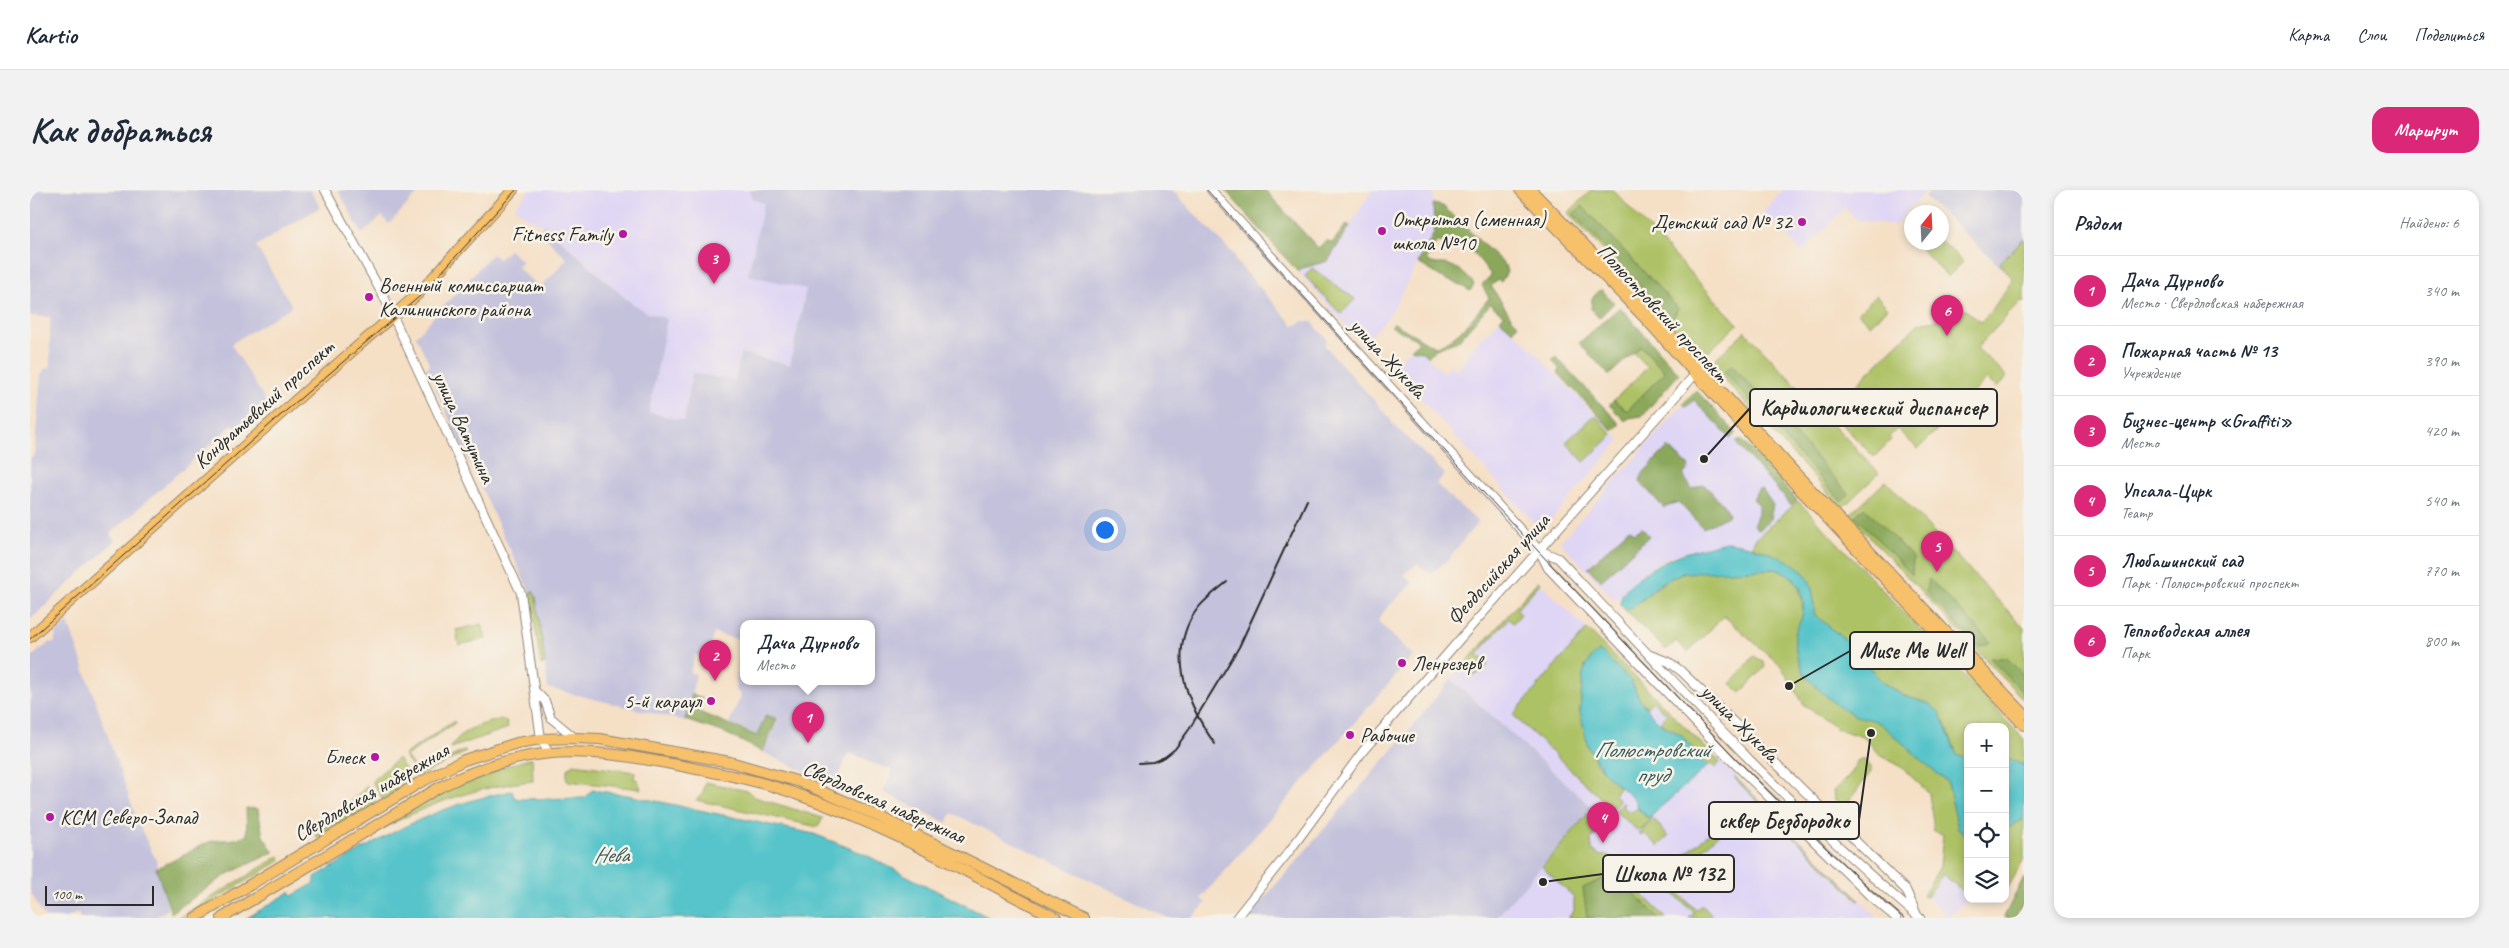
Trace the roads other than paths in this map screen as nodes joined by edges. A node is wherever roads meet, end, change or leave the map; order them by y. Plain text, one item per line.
1 (324, 190) edge
2 (513, 190) edge
3 (1211, 190) edge
4 (1520, 190) edge
5 (1531, 190) edge
6 (393, 315) junction
7 (1698, 371) junction
8 (1539, 550) junction
9 (30, 637) edge
10 (1649, 655) junction
11 (535, 691) junction
12 (2024, 714) edge
13 (2024, 725) edge
14 (575, 738) junction
15 (541, 739) junction
16 (549, 752) junction
17 (1919, 917) edge
18 (195, 918) edge
19 (222, 918) edge
20 (1056, 918) edge
21 (1084, 918) edge
22 (1236, 918) edge
23 (1896, 918) edge

1 - 6 street, улица Ватутина
2 - 6 main road, Кондратьевский проспект
3 - 8 street, улица Жукова
4 - 7 main road, Полюстровский проспект
5 - 7 main road, Полюстровский проспект
6 - 9 main road, Кондратьевский проспект
6 - 11 street, улица Ватутина
7 - 8 street, Феодосийская улица
7 - 12 main road, Полюстровский проспект
7 - 13 main road, Полюстровский проспект
8 - 10 street, улица Жукова
8 - 22 street, Феодосийская улица
8 - 23 street, улица Жукова
10 - 17 street, улица Жукова
10 - 17 street
11 - 14 street, улица Ватутина
11 - 15 street, улица Ватутина
14 - 15 main road, Свердловская набережная
14 - 21 main road, Свердловская набережная
15 - 16 street, улица Ватутина
15 - 18 main road, Свердловская набережная
16 - 19 main road, Свердловская набережная
16 - 20 main road, Свердловская набережная

